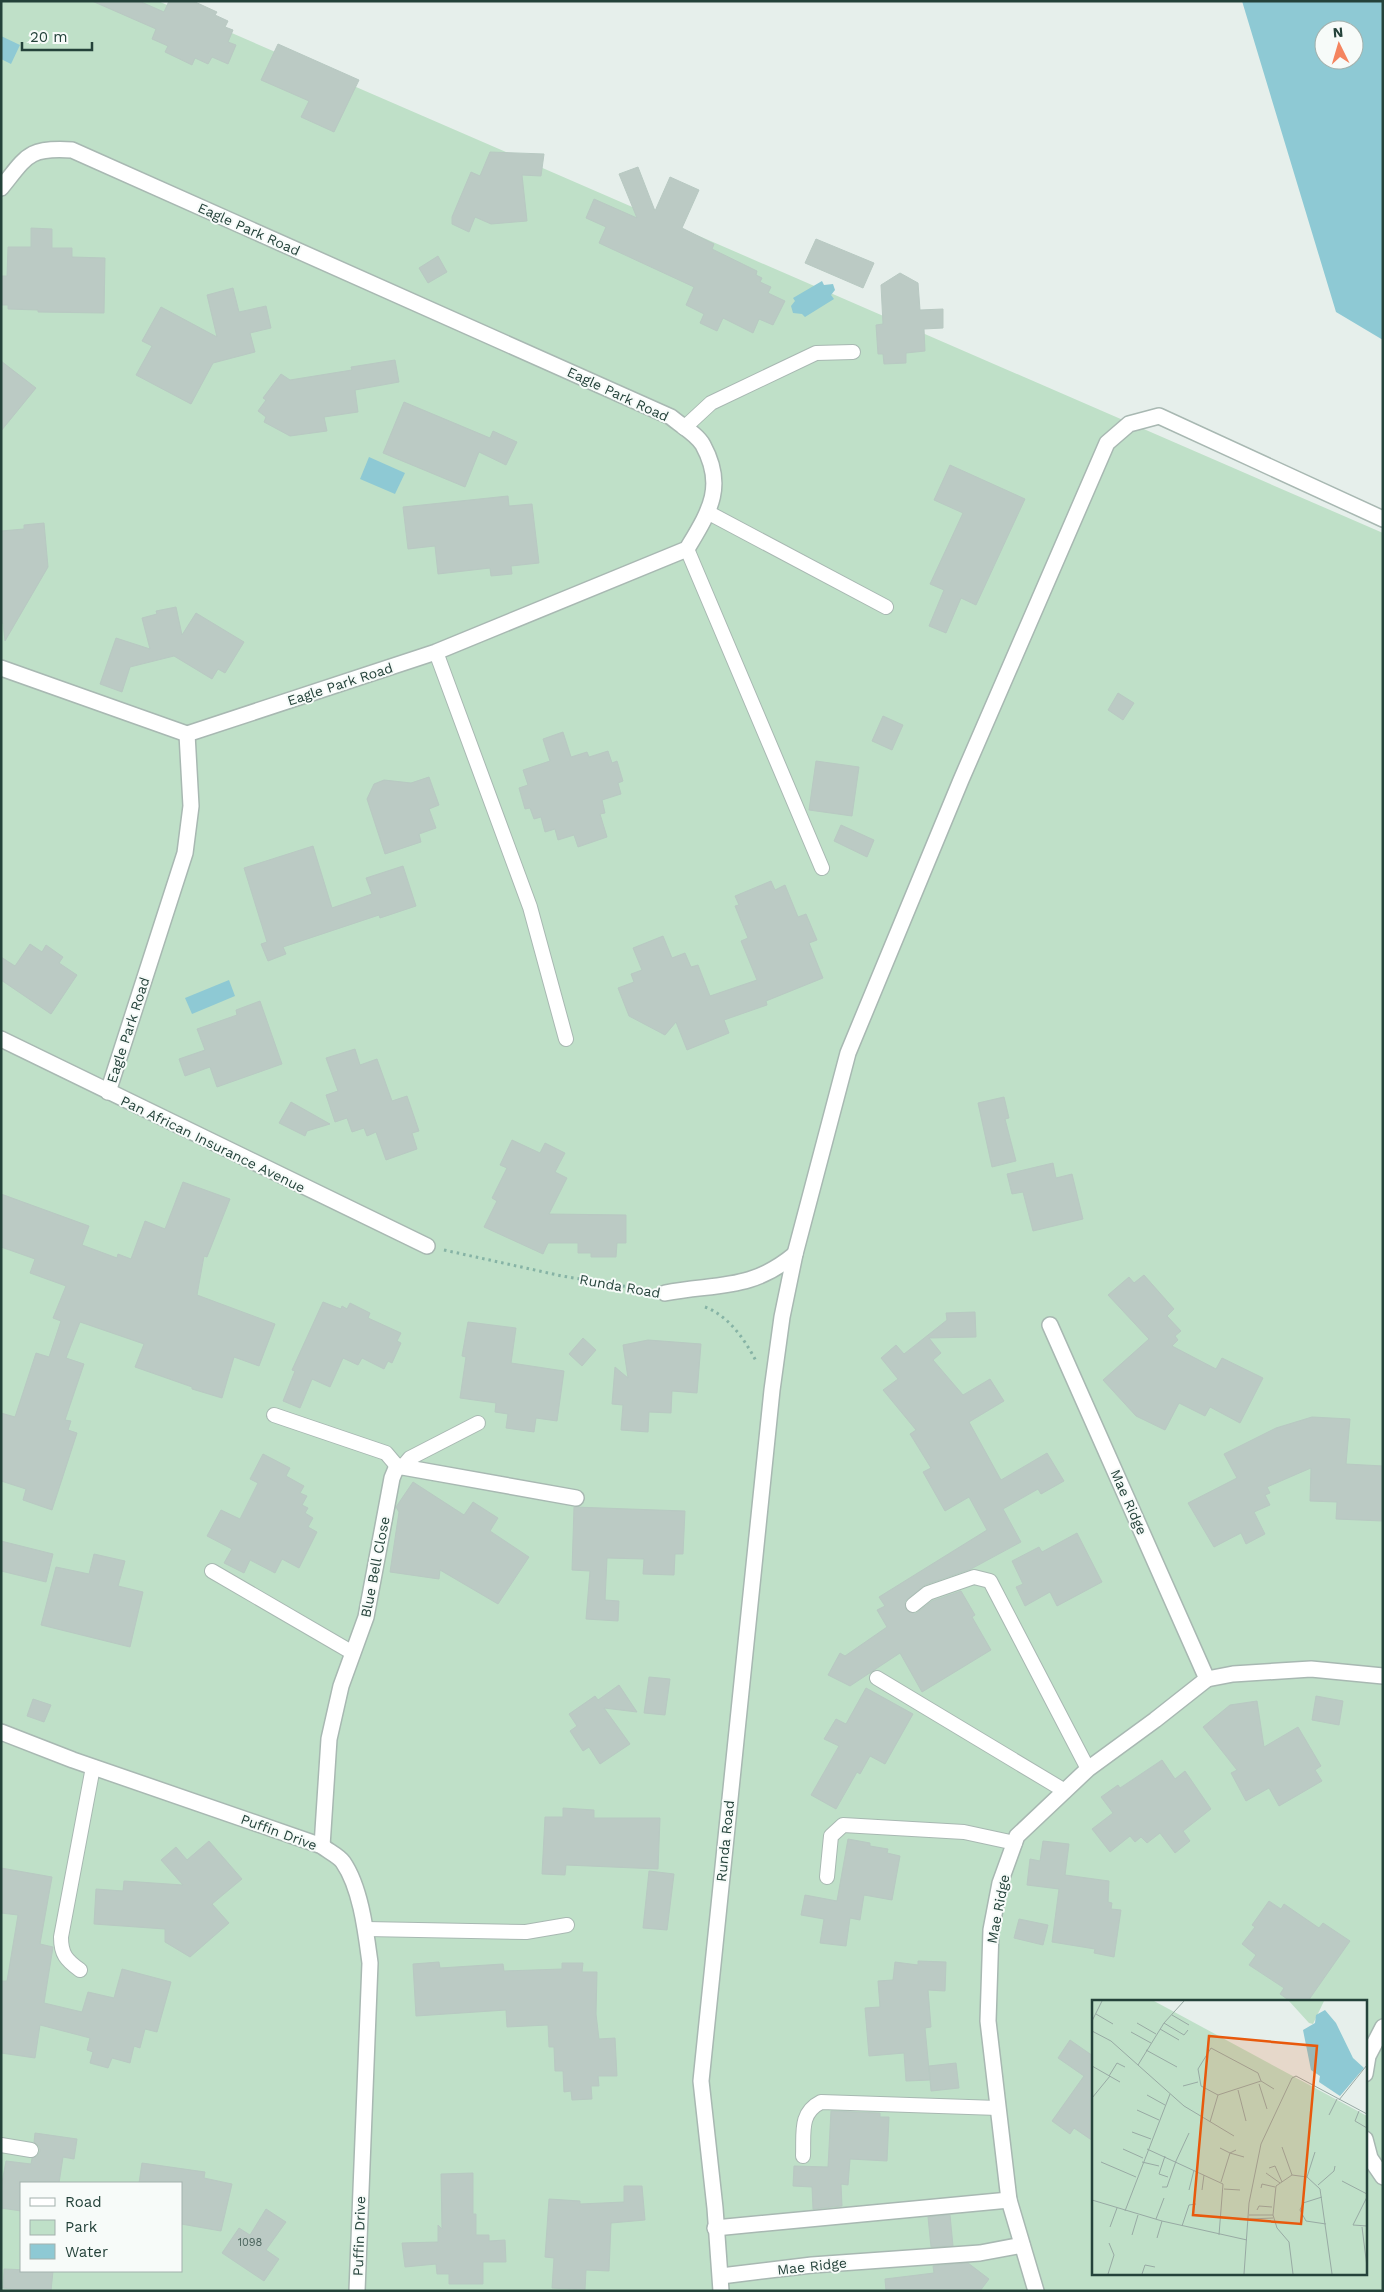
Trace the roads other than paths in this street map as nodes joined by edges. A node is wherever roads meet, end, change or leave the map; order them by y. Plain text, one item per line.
1 (1, 188) edge
2 (853, 352) dead end
3 (684, 428) junction
4 (708, 513) junction
5 (1383, 519) edge
6 (687, 549) junction
7 (886, 607) dead end
8 (436, 652) junction
9 (1, 668) edge
10 (187, 734) junction
11 (822, 868) dead end
12 (1, 1039) edge
13 (566, 1040) dead end
14 (108, 1092) junction
15 (427, 1246) road end
16 (795, 1254) junction
17 (666, 1293) road end
18 (1050, 1325) dead end
19 (274, 1415) dead end
20 (478, 1423) dead end
21 (397, 1466) junction
22 (576, 1498) dead end
23 (212, 1571) dead end
24 (913, 1605) dead end
25 (353, 1653) junction
26 (1383, 1676) edge
27 (877, 1678) dead end
28 (1207, 1679) junction
29 (1, 1732) edge
30 (93, 1767) junction
31 (1088, 1769) junction
32 (1065, 1791) junction
33 (1015, 1843) junction
34 (322, 1846) junction
35 (827, 1877) dead end
36 (567, 1925) dead end
37 (366, 1929) junction
38 (80, 1970) dead end
39 (1383, 2027) edge
40 (1366, 2068) edge
41 (998, 2108) junction
42 (1366, 2143) edge
43 (1, 2145) edge
44 (30, 2150) dead end
45 (803, 2156) dead end
46 (1383, 2177) edge
47 (1009, 2200) junction
48 (715, 2228) junction
49 (1022, 2245) junction
50 (721, 2283) edge
51 (357, 2291) edge
52 (1036, 2291) edge

1 - 3 street, Eagle Park Road
2 - 3 lane
3 - 4 street, Eagle Park Road
4 - 6 street, Eagle Park Road
4 - 7 lane
5 - 16 street, Runda Road
6 - 8 street, Eagle Park Road
6 - 11 lane
8 - 10 street, Eagle Park Road
8 - 13 lane
9 - 10 street
10 - 14 street, Eagle Park Road
12 - 14 street, Pan African Insurance Avenue
14 - 15 street, Pan African Insurance Avenue
16 - 17 street
16 - 48 street, Runda Road
18 - 28 street, Mae Ridge
19 - 21 lane
20 - 21 lane
21 - 22 street
21 - 25 street, Blue Bell Close
23 - 25 lane
24 - 31 lane
25 - 34 street, Blue Bell Close
26 - 28 street, Mae Ridge
27 - 32 lane
28 - 31 street, Mae Ridge
29 - 30 street, Puffin Drive
30 - 34 street, Puffin Drive
30 - 38 lane
31 - 32 street, Mae Ridge
32 - 33 street, Mae Ridge
33 - 35 lane
33 - 41 street, Mae Ridge
34 - 37 street, Puffin Drive
36 - 37 lane
37 - 51 street, Puffin Drive
39 - 40 street
41 - 45 lane
41 - 47 street, Mae Ridge
42 - 46 street
43 - 44 lane
47 - 48 street
47 - 49 street, Mae Ridge
48 - 50 street, Runda Road
49 - 50 street, Mae Ridge
49 - 52 street, Mae Ridge

